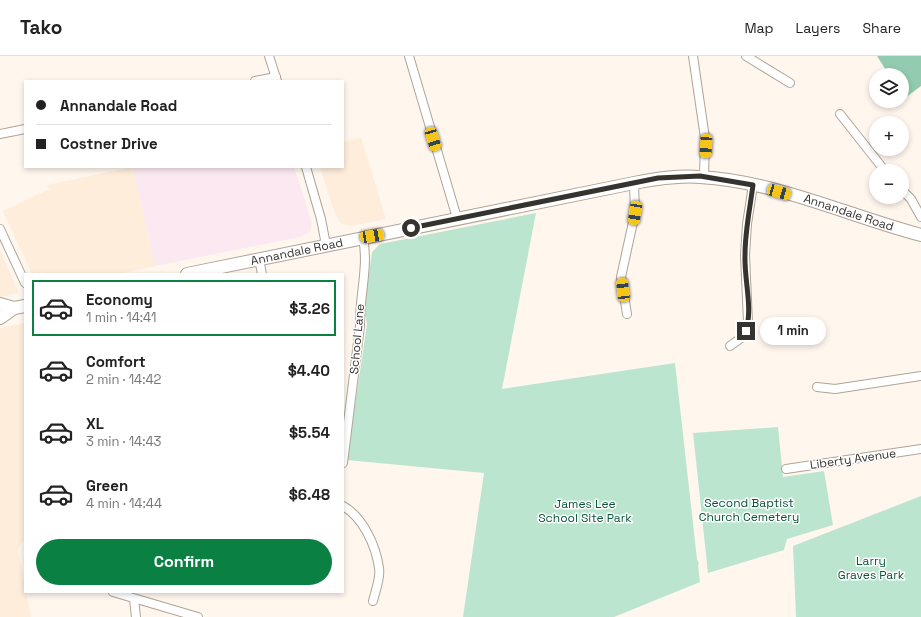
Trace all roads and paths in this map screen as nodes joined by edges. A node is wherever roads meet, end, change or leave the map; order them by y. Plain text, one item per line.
1 (269, 56) edge
2 (409, 56) edge
3 (692, 56) edge
4 (746, 56) edge
5 (276, 79) edge
6 (266, 80) edge
7 (790, 83) dead end
8 (840, 114) dead end
9 (24, 129) edge
10 (0, 134) edge
11 (879, 164) edge
12 (306, 168) edge
13 (704, 177) junction
14 (634, 183) junction
15 (753, 185) junction
16 (909, 198) edge
17 (921, 217) edge
18 (457, 218) junction
19 (0, 229) edge
20 (921, 235) edge
21 (363, 238) junction
22 (326, 245) junction
23 (259, 259) junction
24 (192, 273) edge
25 (262, 273) edge
26 (24, 281) edge
27 (0, 304) edge
28 (19, 307) edge
29 (627, 314) dead end
30 (0, 318) edge
31 (730, 346) dead end
32 (921, 376) edge
33 (817, 387) dead end
34 (921, 449) edge
35 (344, 455) edge
36 (786, 469) dead end
37 (344, 507) edge
38 (116, 593) edge
39 (134, 599) junction
40 (373, 601) dead end
41 (136, 617) edge
42 (198, 617) edge

1 - 5 street
2 - 18 street
3 - 13 street
4 - 7 street
5 - 6 street
8 - 11 street
9 - 10 street
12 - 22 street
13 - 14 main road, Annandale Road
13 - 15 main road, Annandale Road
14 - 18 main road, Annandale Road
14 - 29 street
15 - 20 main road, Annandale Road
15 - 31 street
16 - 17 street
18 - 21 main road, Annandale Road
19 - 26 street
21 - 22 main road, Annandale Road
21 - 35 street, School Lane
22 - 23 main road, Annandale Road
23 - 24 main road, Annandale Road
23 - 25 street
27 - 28 main road
28 - 30 main road
32 - 33 street
34 - 36 street, Liberty Avenue
37 - 40 street
38 - 39 street
39 - 41 street
39 - 42 street

